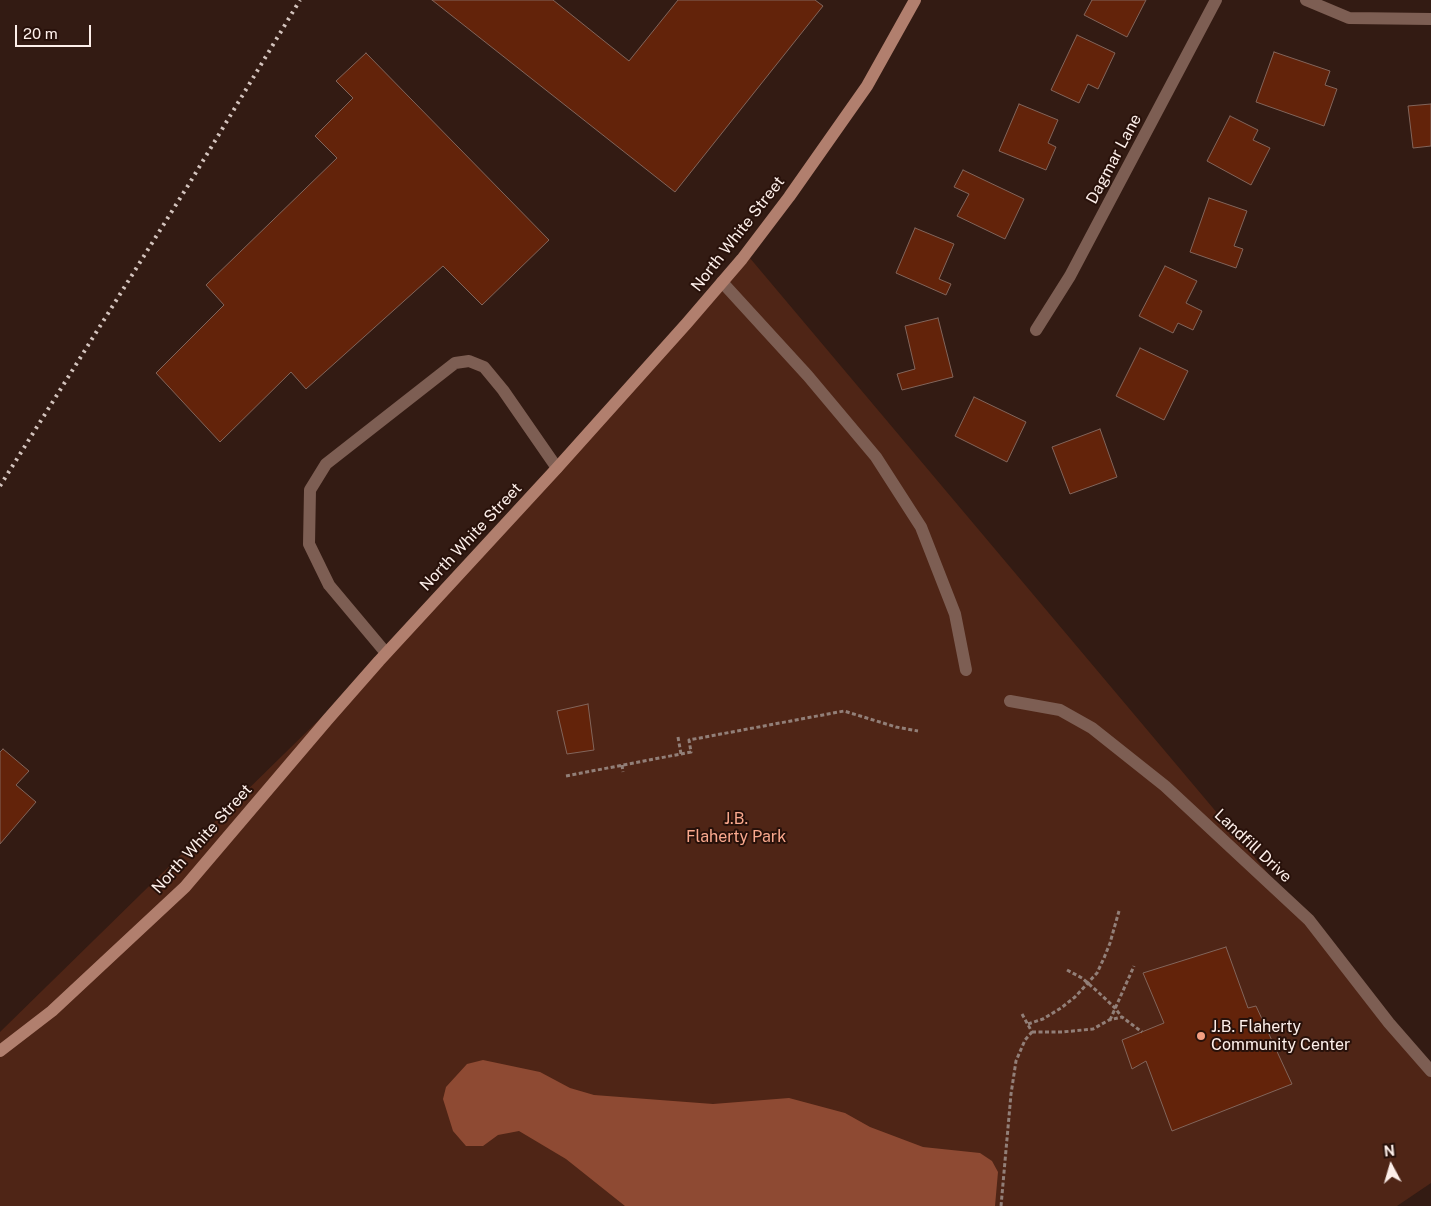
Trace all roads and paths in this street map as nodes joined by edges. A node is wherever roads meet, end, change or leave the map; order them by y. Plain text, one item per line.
1 (915, 0) edge
2 (1216, 0) edge
3 (1306, 0) edge
4 (1431, 19) edge
5 (722, 282) junction
6 (1036, 330) dead end
7 (557, 468) junction
8 (386, 653) junction
9 (966, 670) dead end
10 (1010, 701) dead end
11 (806, 713) dead end
12 (807, 718) junction
13 (918, 731) dead end
14 (678, 737) dead end
15 (682, 754) junction
16 (622, 765) junction
17 (623, 772) dead end
18 (566, 776) dead end
19 (1119, 911) dead end
20 (1134, 966) dead end
21 (1068, 970) dead end
22 (1087, 983) junction
23 (1116, 1008) junction
24 (1022, 1014) dead end
25 (1122, 1017) junction
26 (1110, 1020) junction
27 (1028, 1024) junction
28 (1032, 1032) junction
29 (1142, 1032) dead end
30 (0, 1052) edge
31 (1431, 1070) edge
32 (1002, 1206) edge

1 - 5 main road, North White Street
2 - 6 street, Dagmar Lane
3 - 4 street
5 - 7 main road, North White Street
5 - 9 street
7 - 8 main road, North White Street
7 - 8 street
8 - 30 main road, North White Street
10 - 31 street, Landfill Drive
11 - 12 path
12 - 13 path
12 - 15 path
14 - 15 path
15 - 16 path
16 - 17 path
16 - 18 path
19 - 22 path
20 - 23 path
21 - 22 path
22 - 23 path
22 - 27 path
23 - 25 path
23 - 26 path
24 - 27 path
25 - 26 path
25 - 29 path
26 - 28 path
27 - 28 path
28 - 32 path

